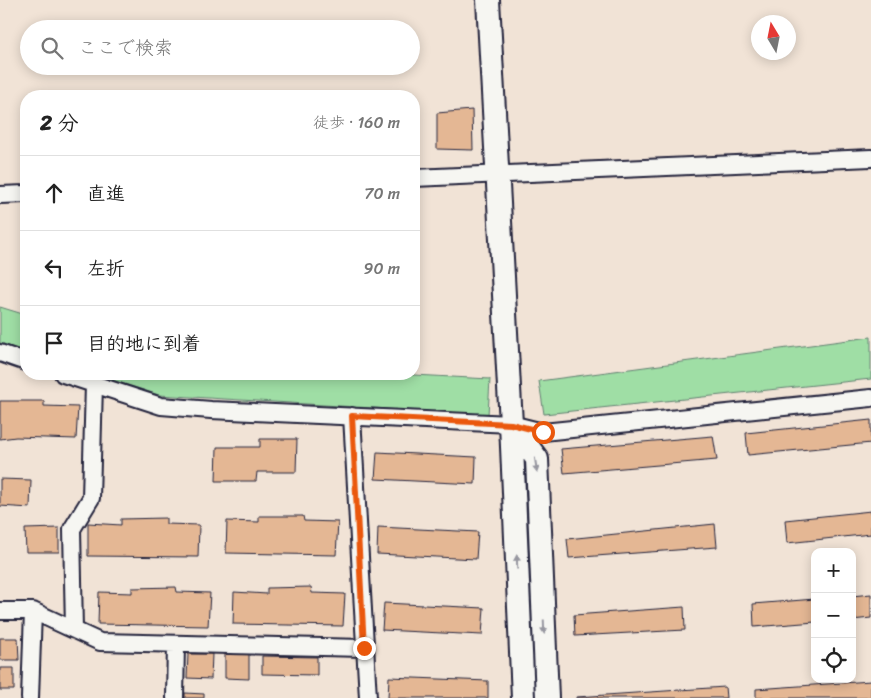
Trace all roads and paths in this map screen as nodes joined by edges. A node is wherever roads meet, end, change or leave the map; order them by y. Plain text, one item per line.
1 (488, 0) edge
2 (871, 158) edge
3 (498, 174) junction
4 (420, 178) edge
5 (20, 194) edge
6 (0, 195) edge
7 (0, 353) edge
8 (20, 360) edge
9 (82, 380) edge
10 (94, 384) junction
11 (871, 398) edge
12 (352, 416) junction
13 (511, 424) junction
14 (0, 611) edge
15 (33, 612) junction
16 (74, 630) junction
17 (176, 644) junction
18 (364, 648) junction
19 (30, 698) edge
20 (175, 698) edge
21 (368, 698) edge
22 (523, 698) edge
23 (547, 698) edge

1 - 3 street
2 - 3 street
3 - 4 street
3 - 13 street
5 - 6 street
7 - 8 street
9 - 10 street
10 - 12 street
10 - 16 street
11 - 13 street
12 - 13 street
12 - 18 street
22 -> 13 street
13 -> 23 street
14 - 15 street
15 - 16 street
15 - 19 street
16 - 17 street
17 - 18 street
17 - 20 street
18 - 21 street

